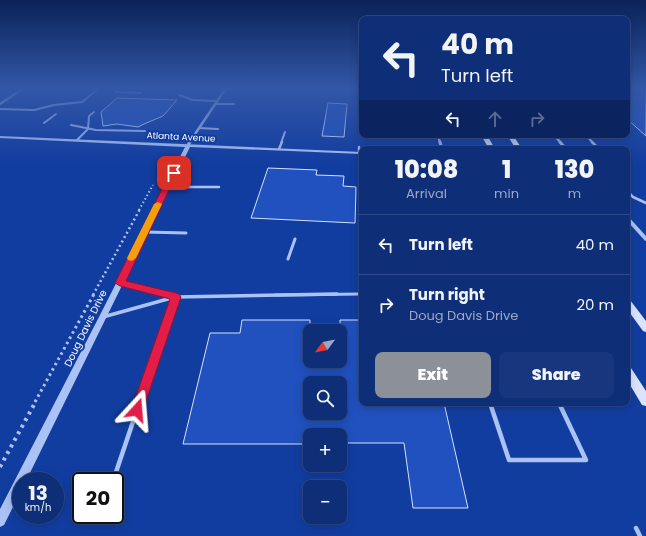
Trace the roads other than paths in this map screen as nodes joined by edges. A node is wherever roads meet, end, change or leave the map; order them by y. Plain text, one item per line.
1 (93, 113) edge
2 (209, 113) edge
3 (56, 114) dead end
4 (44, 123) dead end
5 (71, 125) dead end
6 (199, 128) junction
7 (88, 129) junction
8 (218, 129) dead end
9 (145, 131) dead end
10 (285, 132) dead end
11 (0, 137) edge
12 (557, 138) edge
13 (589, 138) edge
14 (77, 140) junction
15 (188, 145) junction
16 (563, 146) edge
17 (596, 146) edge
18 (279, 149) junction
19 (359, 151) edge
20 (167, 187) junction
21 (219, 187) dead end
22 (630, 194) edge
23 (646, 203) edge
24 (630, 221) edge
25 (144, 232) junction
26 (186, 233) dead end
27 (295, 239) dead end
28 (646, 239) edge
29 (288, 259) dead end
30 (120, 283) junction
31 (359, 294) edge
32 (176, 297) junction
33 (630, 306) edge
34 (104, 317) junction
35 (646, 328) edge
36 (630, 376) edge
37 (646, 401) edge
38 (491, 406) edge
39 (560, 406) edge
40 (116, 472) edge
41 (0, 521) edge
42 (636, 528) dead end
43 (640, 536) edge

1 - 7 lane
2 - 6 street
3 - 4 lane
5 - 7 lane
6 - 8 lane
6 - 15 street
7 - 9 lane
7 - 14 lane
10 - 18 lane
11 - 14 street, Atlanta Avenue
12 - 16 street
13 - 17 lane
14 - 15 street, Atlanta Avenue
15 - 18 street, Atlanta Avenue
15 - 20 street, Doug Davis Drive
18 - 19 street, Atlanta Avenue
20 - 21 lane
20 - 25 street, Doug Davis Drive
22 - 23 lane
24 - 28 street
25 - 26 lane
25 - 30 street, Doug Davis Drive
27 - 29 lane
30 - 32 lane
30 - 34 street, Doug Davis Drive
31 - 32 lane
32 - 34 lane
32 - 40 lane
33 - 35 main road
34 - 41 street, Doug Davis Drive
36 - 37 main road
38 - 39 lane
42 - 43 lane

